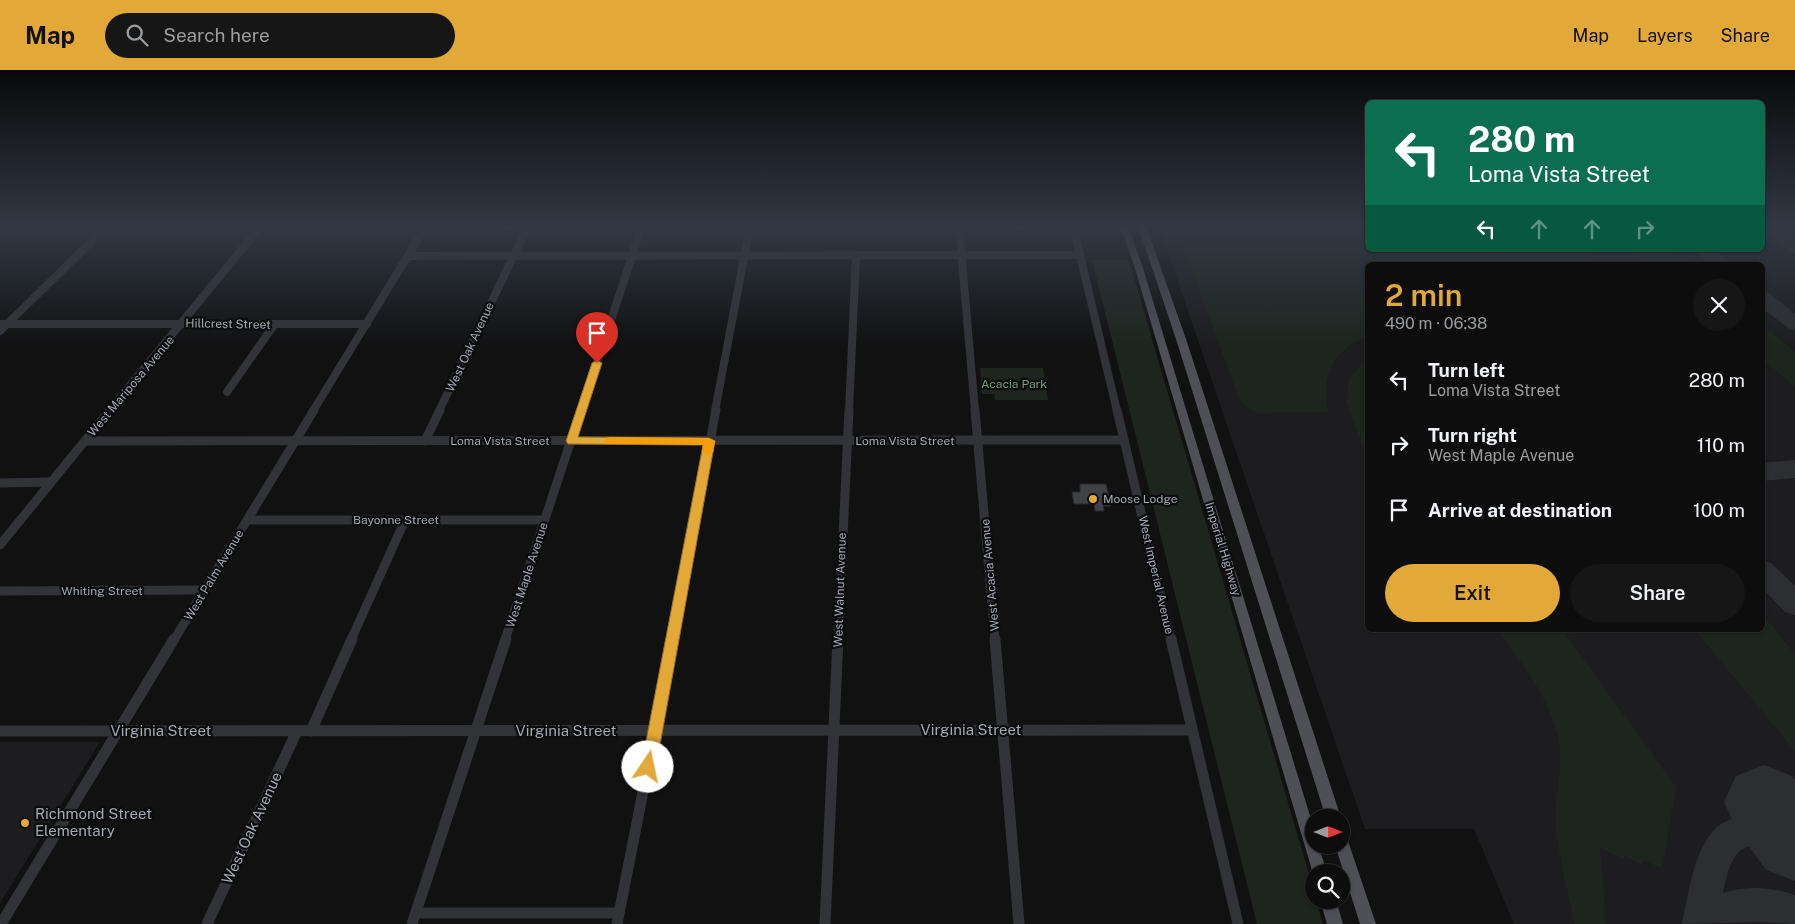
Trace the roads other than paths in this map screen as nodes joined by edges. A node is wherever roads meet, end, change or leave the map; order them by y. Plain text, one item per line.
1 (66, 266) edge
2 (229, 266) edge
3 (402, 266) edge
4 (508, 266) edge
5 (629, 266) edge
6 (742, 266) edge
7 (855, 266) edge
8 (963, 266) edge
9 (1082, 266) edge
10 (1138, 266) edge
11 (1152, 266) edge
12 (1156, 266) edge
13 (1162, 284) junction
14 (4, 324) edge
15 (182, 324) junction
16 (367, 324) junction
17 (274, 325) junction
18 (0, 331) edge
19 (227, 392) dead end
20 (978, 440) junction
21 (1124, 440) junction
22 (85, 441) junction
23 (295, 441) junction
24 (425, 441) junction
25 (571, 441) junction
26 (709, 441) junction
27 (846, 441) junction
28 (0, 482) edge
29 (52, 482) junction
30 (247, 520) junction
31 (405, 520) junction
32 (544, 520) junction
33 (0, 545) edge
34 (205, 590) junction
35 (0, 591) edge
36 (834, 730) junction
37 (1003, 730) junction
38 (1192, 730) junction
39 (119, 731) junction
40 (297, 731) junction
41 (311, 731) junction
42 (476, 731) junction
43 (656, 731) junction
44 (0, 732) edge
45 (1331, 809) edge
46 (1345, 854) edge
47 (1317, 864) edge
48 (1331, 909) edge
49 (414, 919) edge
50 (618, 919) edge
51 (2, 924) edge
52 (206, 924) edge
53 (825, 924) edge
54 (1020, 924) edge
55 (1238, 924) edge
56 (1335, 924) edge
57 (1368, 924) edge

1 - 14 street
2 - 15 street, West Mariposa Avenue
3 - 16 street, West Palm Avenue
4 - 24 street, West Oak Avenue
5 - 25 street, West Maple Avenue
6 - 26 street
7 - 27 street, West Walnut Avenue
8 - 20 street, West Acacia Avenue
9 - 21 street, West Imperial Avenue
10 - 47 main road, Imperial Highway
11 - 13 main road
12 - 13 main road, Imperial Highway
13 - 45 main road, Imperial Highway
14 - 15 street, Hillcrest Street
14 - 18 street
15 - 17 street, Hillcrest Street
15 - 22 street, West Mariposa Avenue
16 - 17 street, Hillcrest Street
16 - 23 street, West Palm Avenue
17 - 19 street
20 - 21 street, Loma Vista Street
20 - 27 street, Loma Vista Street
20 - 37 street, West Acacia Avenue
21 - 38 street, West Imperial Avenue
22 - 23 street, Loma Vista Street
22 - 29 street, West Mariposa Avenue
23 - 24 street, Loma Vista Street
23 - 30 street, West Palm Avenue
24 - 25 street, Loma Vista Street
25 - 26 street, Loma Vista Street
25 - 32 street, West Maple Avenue
26 - 27 street, Loma Vista Street
26 - 43 street
27 - 36 street, West Walnut Avenue
28 - 29 street
29 - 33 street, West Mariposa Avenue
30 - 31 street, Bayonne Street
30 - 34 street, West Palm Avenue
31 - 32 street, Bayonne Street
31 - 41 street
32 - 42 street, West Maple Avenue
34 - 35 street, Whiting Street
34 - 39 street, West Palm Avenue
36 - 37 street, Virginia Street
36 - 43 street, Virginia Street
36 - 53 street, West Walnut Avenue
37 - 38 street, Virginia Street
37 - 54 street, West Acacia Avenue
38 - 55 street, West Imperial Avenue
39 - 40 street, Virginia Street
39 - 44 street, Virginia Street
39 - 51 street, West Palm Avenue
40 - 41 street, Virginia Street
40 - 52 street, West Oak Avenue
41 - 42 street, Virginia Street
42 - 43 street, Virginia Street
42 - 49 street, West Maple Avenue
43 - 50 street
46 - 57 main road
48 - 56 main road
49 - 50 street

